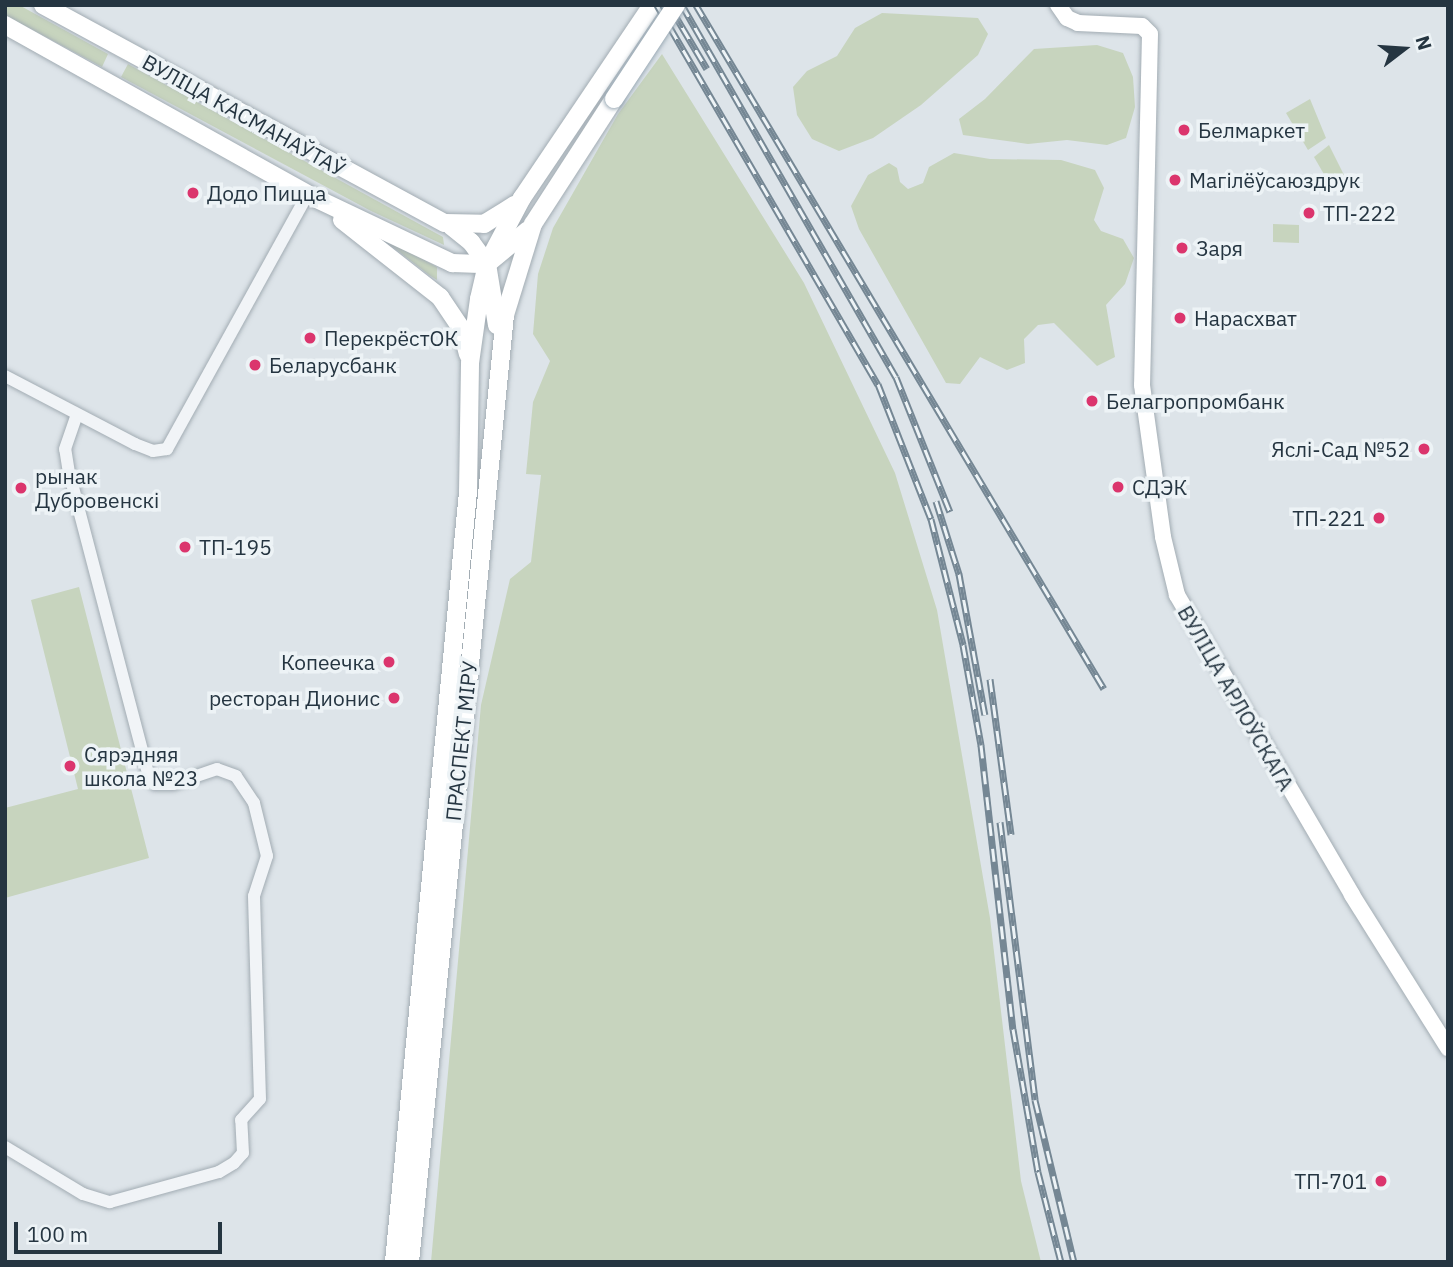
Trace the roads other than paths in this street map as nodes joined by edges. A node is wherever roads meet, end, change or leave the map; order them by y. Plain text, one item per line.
1 (43, 5) edge
2 (652, 5) edge
3 (676, 5) edge
4 (1058, 5) edge
5 (5, 25) edge
6 (311, 196) junction
7 (522, 198) junction
8 (445, 223) junction
9 (533, 224) junction
10 (436, 256) junction
11 (487, 264) junction
12 (470, 363) junction
13 (500, 364) junction
14 (10, 378) edge
15 (77, 415) junction
16 (1448, 1048) edge
17 (5, 1147) edge
18 (394, 1262) edge
19 (410, 1262) edge

1 - 8 main road, ВУЛІЦА КАСМАНАЎТАЎ
2 - 7 main road
3 - 9 main road, ПРАСПЕКТ МІРУ, bridge
4 - 16 street, ВУЛІЦА АРЛОЎСКАГА
5 - 6 main road, ВУЛІЦА КАСМАНАЎТАЎ
6 - 10 main road, ВУЛІЦА КАСМАНАЎТАЎ
6 - 12 main road, ВУЛІЦА КАСМАНАЎТАЎ
6 - 15 street
7 - 8 main road, ВУЛІЦА КАСМАНАЎТАЎ
7 - 11 main road, ПРАСПЕКТ МІРУ
8 - 10 main road
8 - 11 main road, ВУЛІЦА КАСМАНАЎТАЎ
9 - 11 main road, ПРАСПЕКТ МІРУ
9 - 13 main road, ПРАСПЕКТ МІРУ
10 - 11 main road
11 - 12 main road, ПРАСПЕКТ МІРУ
11 - 13 main road
12 - 18 main road, ПРАСПЕКТ МІРУ
13 - 19 main road, ПРАСПЕКТ МІРУ
14 - 15 street
15 - 17 street

